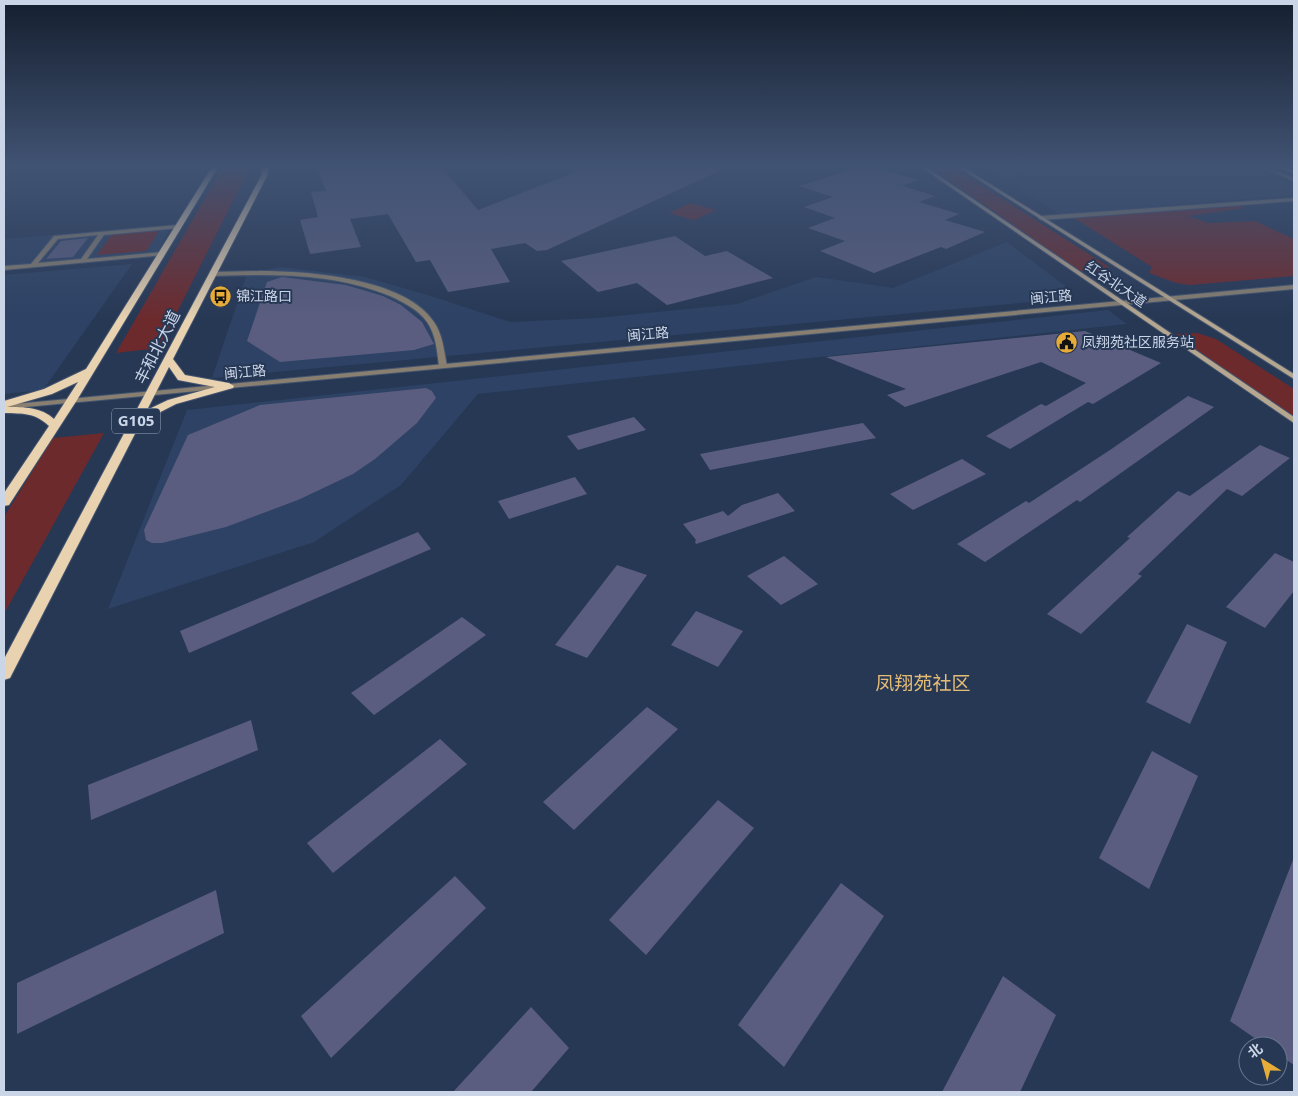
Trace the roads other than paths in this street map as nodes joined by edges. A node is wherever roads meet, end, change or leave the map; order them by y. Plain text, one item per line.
1 (183, 218) edge
2 (242, 218) edge
3 (997, 218) edge
4 (1041, 218) edge
5 (178, 227) junction
6 (102, 233) junction
7 (162, 254) junction
8 (83, 261) junction
9 (33, 265) junction
10 (4, 268) edge
11 (213, 274) junction
12 (1294, 287) edge
13 (1168, 298) junction
14 (1121, 303) junction
15 (169, 360) junction
16 (443, 366) junction
17 (91, 369) junction
18 (1294, 377) edge
19 (230, 386) junction
20 (151, 393) junction
21 (72, 400) junction
22 (4, 407) edge
23 (138, 418) junction
24 (1294, 421) edge
25 (55, 426) junction
26 (4, 502) edge
27 (4, 674) edge

1 - 5 highway
2 - 11 highway, 丰和北大道 / G105
3 - 14 main road, 红谷北大道
4 - 13 main road, 红谷北大道
5 - 6 street
5 - 7 highway
6 - 8 street
6 - 9 street
7 - 8 street
7 - 17 highway
8 - 9 street
9 - 10 street
11 - 15 highway, 丰和北大道 / G105
11 - 16 street
12 - 13 street, 闽江路
13 - 14 street, 闽江路
13 - 18 main road, 红谷北大道
14 - 16 street, 闽江路
14 - 24 main road, 红谷北大道
15 - 19 highway
15 - 20 highway, 丰和北大道 / G105
16 - 19 street, 闽江路
17 - 21 highway
17 - 22 highway
19 - 20 street, 闽江路
19 - 23 highway
20 - 21 street, 闽江路
20 - 23 highway, 丰和北大道 / G105
21 - 22 street, 闽江路
21 - 25 highway
22 - 25 highway
23 - 27 highway, 丰和北大道 / G105
25 - 26 highway

